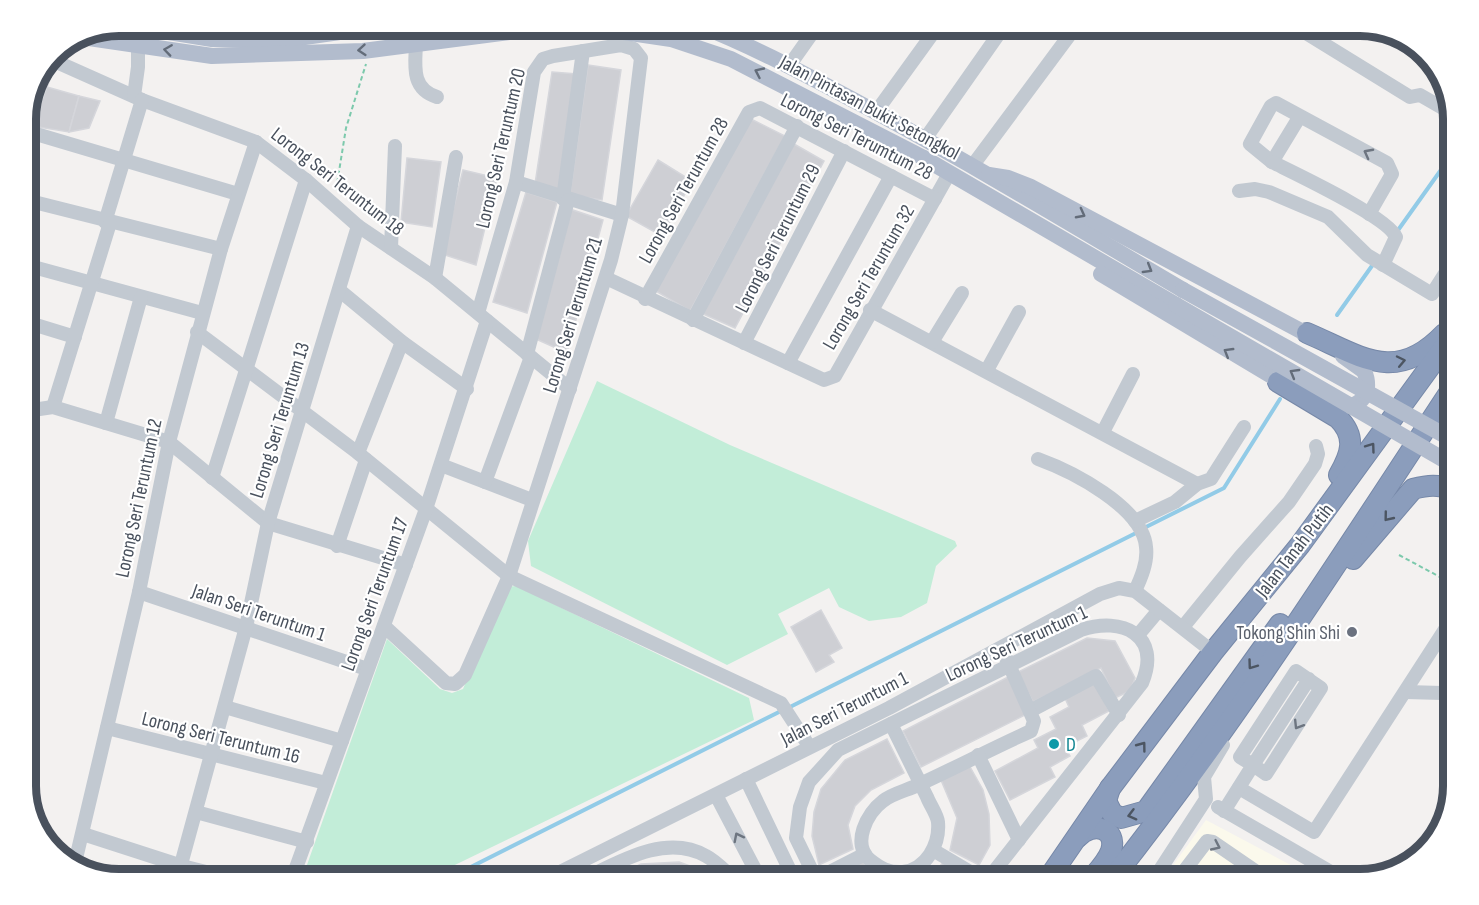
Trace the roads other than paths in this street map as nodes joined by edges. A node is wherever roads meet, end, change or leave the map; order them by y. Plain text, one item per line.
1 (192, 36) edge
2 (314, 36) edge
3 (433, 36) edge
4 (477, 36) edge
5 (651, 36) edge
6 (726, 36) edge
7 (811, 36) edge
8 (932, 36) edge
9 (998, 36) edge
10 (1070, 36) edge
11 (1309, 36) edge
12 (97, 39) edge
13 (438, 41) junction
14 (416, 44) junction
15 (138, 45) junction
16 (583, 51) junction
17 (641, 58) joint
18 (59, 63) edge
19 (789, 66) junction
20 (437, 97) dead end
21 (138, 98) junction
22 (760, 108) joint
23 (1442, 108) edge
24 (876, 112) junction
25 (1300, 116) junction
26 (797, 126) junction
27 (36, 134) edge
28 (925, 139) junction
29 (256, 142) junction
30 (395, 146) dead end
31 (844, 151) junction
32 (456, 157) dead end
33 (922, 157) junction
34 (123, 162) junction
35 (1272, 162) junction
36 (973, 165) junction
37 (989, 175) junction
38 (891, 176) junction
39 (946, 179) junction
40 (306, 180) junction
41 (516, 182) junction
42 (1239, 191) dead end
43 (238, 194) junction
44 (566, 199) junction
45 (935, 199) junction
46 (36, 203) edge
47 (1369, 214) junction
48 (622, 215) junction
49 (108, 222) junction
50 (358, 226) junction
51 (391, 248) junction
52 (220, 249) junction
53 (1382, 264) junction
54 (36, 268) edge
55 (1443, 277) edge
56 (435, 278) junction
57 (606, 278) junction
58 (91, 283) junction
59 (339, 290) junction
60 (962, 293) dead end
61 (141, 297) junction
62 (645, 298) junction
63 (1180, 298) junction
64 (870, 310) junction
65 (1020, 312) dead end
66 (202, 313) junction
67 (482, 317) junction
68 (693, 320) junction
69 (36, 325) edge
70 (196, 332) junction
71 (1307, 333) junction
72 (1443, 336) edge
73 (75, 337) junction
74 (402, 342) junction
75 (932, 342) junction
76 (744, 343) junction
77 (1443, 349) edge
78 (530, 355) junction
79 (788, 363) junction
80 (244, 369) junction
81 (987, 370) junction
82 (1133, 374) dead end
83 (1278, 382) junction
84 (467, 389) junction
85 (570, 389) junction
86 (1443, 402) edge
87 (53, 407) junction
88 (36, 408) edge
89 (301, 411) junction
90 (106, 423) junction
91 (1244, 427) dead end
92 (1103, 432) junction
93 (1443, 435) edge
94 (169, 442) junction
95 (1316, 446) dead end
96 (362, 457) junction
97 (1443, 458) edge
98 (1038, 459) dead end
99 (441, 465) junction
100 (212, 478) junction
101 (485, 482) junction
102 (1197, 484) junction
103 (1389, 485) junction
104 (1443, 486) edge
105 (532, 500) junction
106 (426, 509) junction
107 (268, 523) junction
108 (1137, 524) junction
109 (1300, 545) junction
110 (337, 546) junction
111 (406, 565) junction
112 (509, 576) junction
113 (1135, 591) junction
114 (139, 592) junction
115 (1317, 595) junction
116 (1159, 610) junction
117 (384, 626) junction
118 (246, 627) junction
119 (1183, 627) junction
120 (1443, 634) edge
121 (1138, 635) junction
122 (1001, 648) junction
123 (1213, 651) junction
124 (1010, 665) junction
125 (367, 669) junction
126 (1406, 692) junction
127 (1443, 693) edge
128 (225, 707) junction
129 (1030, 711) junction
130 (1119, 715) junction
131 (1236, 715) junction
132 (891, 724) junction
133 (107, 728) junction
134 (342, 741) junction
135 (809, 746) junction
136 (212, 754) junction
137 (978, 755) junction
138 (1253, 765) junction
139 (746, 778) junction
140 (326, 783) junction
141 (920, 784) junction
142 (1111, 787) junction
143 (1239, 788) junction
144 (716, 795) junction
145 (1206, 799) junction
146 (1224, 811) junction
147 (196, 812) junction
148 (82, 834) junction
149 (1078, 837) junction
150 (796, 838) junction
151 (1019, 840) junction
152 (307, 842) junction
153 (779, 847) junction
154 (933, 850) junction
155 (865, 854) junction
156 (76, 857) edge
157 (169, 869) edge
158 (180, 869) edge
159 (296, 869) edge
160 (566, 869) edge
161 (606, 869) edge
162 (722, 869) edge
163 (755, 869) edge
164 (789, 869) edge
165 (811, 869) edge
166 (836, 869) edge
167 (883, 869) edge
168 (914, 869) edge
169 (965, 869) edge
170 (996, 869) edge
171 (1055, 869) edge
172 (1098, 869) edge
173 (1120, 869) edge
174 (1160, 869) edge
175 (1185, 869) edge
176 (1253, 869) edge
177 (1326, 869) edge

1 - 2 main road
3 - 13 main road
4 -> 13 main road, Jalan Pintasan Bukit Setongkol
33 -> 5 main road, Jalan Pintasan Bukit Setongkol
6 - 19 main road, Jalan Pintasan Bukit Setongkol
7 - 19 street
8 - 24 street
9 - 28 street
10 - 36 street
11 - 23 street
12 - 15 main road, Jalan Pintasan Bukit Setongkol
13 - 14 main road, Jalan Pintasan Bukit Setongkol
14 -> 15 main road, Jalan Pintasan Bukit Setongkol
14 - 20 street
15 - 21 street
16 - 17 street, Lorong Seri Teruntum 20
16 - 41 street, Lorong Seri Teruntum 20
16 - 44 street
17 - 48 street, Lorong Seri Teruntum 21
18 - 21 street, Lorong Seri Teruntum 18
19 - 24 main road, Jalan Pintasan Bukit Setongkol
21 - 29 street, Lorong Seri Teruntum 18
21 - 34 street
22 - 26 street, Lorong Seri Terumtum 28
22 - 62 street, Lorong Seri Teruntum 28
24 - 28 main road, Jalan Pintasan Bukit Setongkol
25 - 35 street
25 - 35 street
47 -> 25 street
26 - 31 street, Lorong Seri Terumtum 28
26 - 68 street
27 - 34 street
28 - 36 main road, Jalan Pintasan Bukit Setongkol
29 - 40 street, Lorong Seri Teruntum 18
29 - 43 street, Lorong Seri Teruntum 12
30 - 51 street
31 - 38 street, Lorong Seri Terumtum 28
31 - 76 street, Lorong Seri Teruntum 29
32 - 56 street
33 - 39 main road, Jalan Pintasan Bukit Setongkol
33 - 63 main road, Jalan Pintasan Bukit Setongkol
34 - 43 street
34 - 49 street
35 - 47 street
36 - 37 main road, Jalan Pintasan Bukit Setongkol
37 -> 63 main road
37 -> 71 main road, Jalan Pintasan Bukit Setongkol
38 - 45 street, Lorong Seri Terumtum 28
38 - 79 street
39 - 45 street, Lorong Seri Teruntum 32
83 -> 39 main road, Jalan Pintasan Bukit Setongkol
40 - 50 street, Lorong Seri Teruntum 18
40 - 80 street
41 - 44 street
41 - 67 street, Lorong Seri Teruntum 20
42 - 53 street
43 - 52 street, Lorong Seri Teruntum 12
44 - 48 street
44 - 78 street
45 - 64 street, Lorong Seri Teruntum 32
46 - 49 street
47 - 53 street
48 - 57 street, Lorong Seri Teruntum 21
49 - 52 street
49 - 58 street
50 - 51 street, Lorong Seri Teruntum 18
50 - 59 street, Lorong Seri Teruntum 13
51 - 56 street, Lorong Seri Teruntum 18
52 - 66 street, Lorong Seri Teruntum 12
53 - 55 street
54 - 58 street
56 - 67 street, Lorong Seri Teruntum 18
57 - 62 street
57 - 85 street, Lorong Seri Teruntum 21
58 - 61 street
58 - 73 street
59 - 74 street
59 - 89 street, Lorong Seri Teruntum 13
60 - 75 street
61 - 66 street
61 - 90 street
62 - 68 street
63 - 93 main road, bridge
97 -> 63 main road, bridge
64 - 75 street
64 - 79 street, Lorong Seri Teruntum 32
65 - 81 street
66 - 70 street, Lorong Seri Teruntum 12
67 - 78 street, Lorong Seri Teruntum 18
67 - 84 street, Lorong Seri Teruntum 17
68 - 76 street
69 - 73 street
70 - 80 street
70 - 94 street, Lorong Seri Teruntum 12
71 -> 72 highway
71 - 83 main road, Jalan Pintasan Bukit Setongkol
73 - 87 street
74 - 84 street
74 - 96 street
75 - 81 street
76 - 79 street
109 -> 77 highway, Jalan Tanah Putih
78 - 85 street, Lorong Seri Teruntum 18
78 - 101 street
80 - 89 street
80 - 100 street
81 - 92 street
82 - 92 street
83 - 109 highway
84 - 99 street, Lorong Seri Teruntum 17
85 - 105 street, Lorong Seri Teruntum 21
86 - 103 highway, Jalan Tanah Putih
87 - 88 street
87 - 90 street
89 - 96 street
89 - 107 street, Lorong Seri Teruntum 13
90 - 94 street
91 - 102 street
92 - 102 street
94 - 100 street
94 - 114 street, Lorong Seri Teruntum 12
95 - 119 street
96 - 106 street
96 - 110 street
98 - 108 street
99 - 101 street
99 - 106 street, Lorong Seri Teruntum 17
100 - 107 street
101 - 105 street
102 - 108 street
103 - 115 highway, Jalan Tanah Putih
103 -> 142 highway
104 -> 115 highway
105 - 112 street, Lorong Seri Teruntum 21
106 - 111 street, Lorong Seri Teruntum 17
106 - 112 street
107 - 110 street
107 - 118 street, Lorong Seri Teruntum 13
108 - 113 street
109 - 123 highway, Jalan Tanah Putih
110 - 111 street
111 - 117 street, Lorong Seri Teruntum 17
112 - 117 street, Lorong Seri Teruntum 21
112 - 135 street
113 - 116 street
113 - 122 street, Jalan Seri Teruntum 1
114 - 118 street, Jalan Seri Teruntum 1
114 - 133 street, Lorong Seri Teruntum 12
115 - 131 highway, Jalan Tanah Putih
116 - 119 street
116 - 121 street
117 - 125 street, Lorong Seri Teruntum 17
118 - 125 street, Jalan Seri Teruntum 1
118 - 128 street, Lorong Seri Teruntum 13
119 - 123 street
120 - 126 street
121 - 124 street, Lorong Seri Teruntum 1
121 - 130 street
122 - 124 street
122 - 135 street, Jalan Seri Teruntum 1
142 -> 123 highway, Jalan Tanah Putih
124 - 129 street
124 - 132 street, Lorong Seri Teruntum 1
125 - 134 street, Lorong Seri Teruntum 17
126 - 127 street
126 - 143 street
128 - 134 street
128 - 136 street, Lorong Seri Teruntum 13
129 - 130 street
129 - 137 street
130 - 151 street
131 - 145 street
131 - 173 highway, Jalan Tanah Putih
132 - 141 street
132 - 150 street, Lorong Seri Teruntum 1
133 - 136 street, Lorong Seri Teruntum 16
133 - 148 street, Lorong Seri Teruntum 12
134 - 140 street, Lorong Seri Teruntum 17
135 - 139 street, Jalan Seri Teruntum 1
136 - 140 street, Lorong Seri Teruntum 16
136 - 147 street, Lorong Seri Teruntum 13
137 - 141 street
137 - 151 street
138 -> 138 street
138 - 143 street
139 - 144 street, Jalan Seri Teruntum 1
139 - 153 street
140 - 152 street, Lorong Seri Teruntum 17
141 - 154 street
141 - 155 street
142 - 149 highway, Jalan Tanah Putih
143 - 146 street
144 - 160 street, Jalan Seri Teruntum 1
163 -> 144 street
145 - 146 street
145 - 174 street
146 - 177 street
147 - 152 street
147 - 158 street, Lorong Seri Teruntum 13
148 - 156 street, Lorong Seri Teruntum 12
148 - 157 street
149 - 171 highway, Jalan Tanah Putih
149 - 172 highway
150 - 153 street
150 - 165 street
151 - 170 street
152 - 159 street, Lorong Seri Teruntum 17
153 - 164 street
154 - 168 street
154 - 169 street
155 - 166 street
155 - 167 street
161 - 162 street
175 -> 176 street

